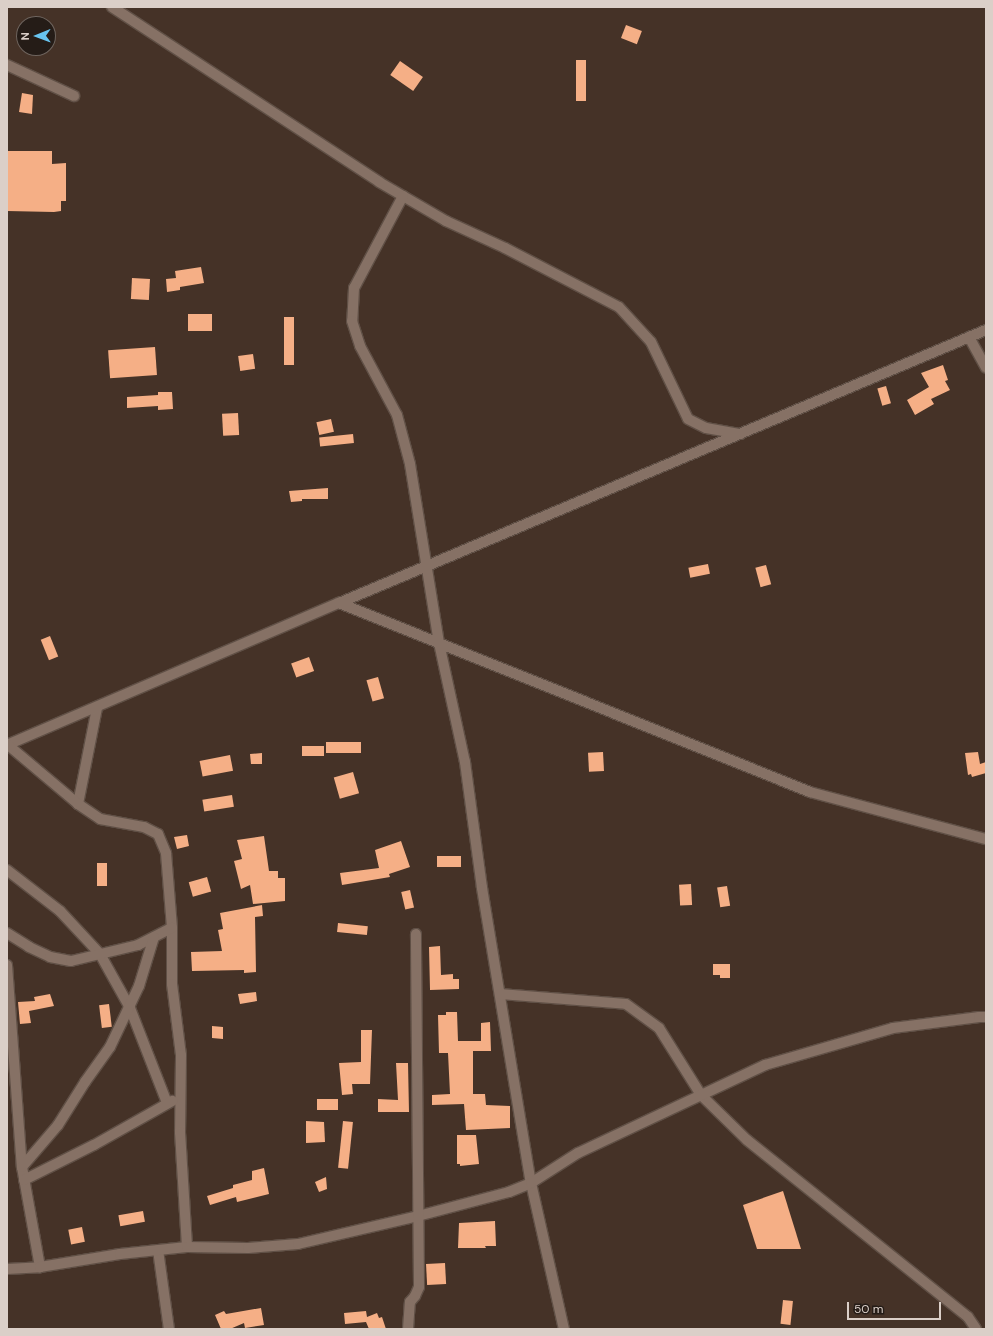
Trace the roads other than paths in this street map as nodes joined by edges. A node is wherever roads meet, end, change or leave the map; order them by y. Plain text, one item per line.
1 (112, 7) edge
2 (7, 65) edge
3 (74, 96) dead end
4 (403, 196) junction
5 (986, 330) edge
6 (969, 337) junction
7 (986, 368) edge
8 (740, 434) junction
9 (426, 566) junction
10 (339, 603) junction
11 (439, 643) junction
12 (97, 708) junction
13 (7, 745) edge
14 (78, 804) junction
15 (986, 839) edge
16 (7, 870) edge
17 (172, 928) junction
18 (7, 933) edge
19 (416, 934) dead end
20 (154, 937) junction
21 (100, 954) junction
22 (7, 965) edge
23 (500, 994) junction
24 (130, 1008) junction
25 (986, 1018) edge
26 (701, 1095) junction
27 (181, 1096) junction
28 (167, 1103) junction
29 (22, 1167) junction
30 (24, 1180) junction
31 (531, 1183) junction
32 (418, 1216) junction
33 (187, 1247) junction
34 (158, 1250) junction
35 (40, 1267) junction
36 (7, 1269) edge
37 (169, 1329) edge
38 (408, 1329) edge
39 (564, 1329) edge
40 (976, 1329) edge

1 - 4 street
2 - 3 street
4 - 8 street
4 - 9 street
5 - 6 street
6 - 7 street
6 - 8 street
8 - 9 street
9 - 10 street
9 - 11 street
10 - 11 street
10 - 12 street
11 - 15 street
11 - 23 street
12 - 13 street
12 - 14 street
13 - 14 street
14 - 17 street
16 - 21 street
17 - 20 street
17 - 27 street
18 - 21 street
19 - 32 street
20 - 21 street
20 - 24 street
21 - 24 street
22 - 29 street
23 - 26 street
23 - 31 street
24 - 28 street
24 - 29 street
25 - 26 street
26 - 31 street
26 - 40 street
27 - 28 street
27 - 33 street
28 - 30 street
29 - 30 street
30 - 35 street
31 - 32 street
31 - 39 street
32 - 33 street
32 - 38 street
33 - 34 street
34 - 35 street
34 - 37 street
35 - 36 street

